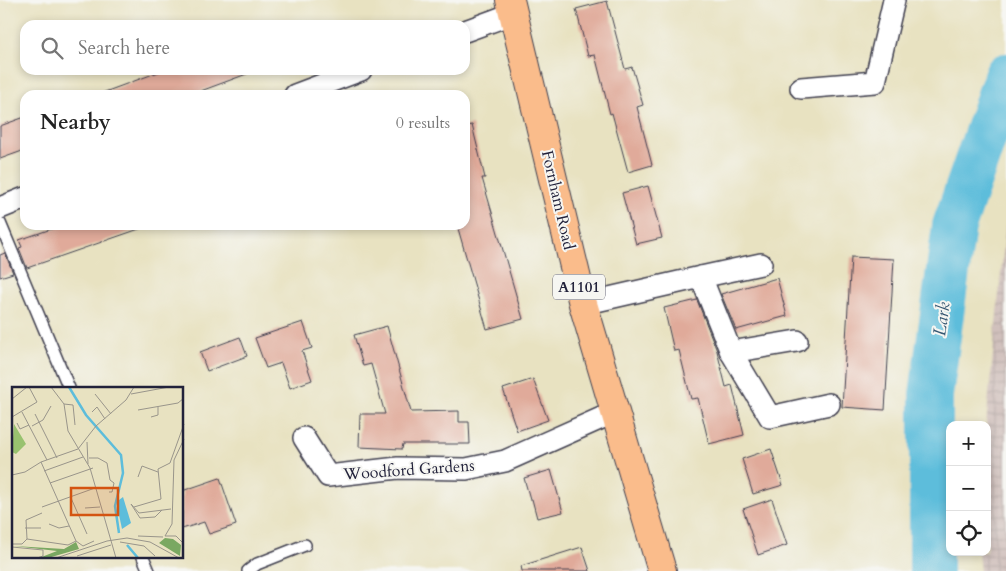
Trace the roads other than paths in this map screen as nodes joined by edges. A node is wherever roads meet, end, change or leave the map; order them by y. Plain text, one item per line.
1 (894, 0) edge
2 (512, 6) edge
3 (470, 28) edge
4 (348, 75) edge
5 (801, 88) dead end
6 (307, 90) edge
7 (20, 200) edge
8 (0, 208) edge
9 (0, 223) edge
10 (762, 264) dead end
11 (701, 277) junction
12 (584, 304) junction
13 (797, 341) dead end
14 (731, 352) junction
15 (69, 387) edge
16 (829, 404) dead end
17 (614, 412) junction
18 (304, 438) dead end
19 (305, 545) dead end
20 (143, 558) edge
21 (149, 571) edge
22 (248, 571) edge
23 (662, 571) edge

1 - 5 street
2 - 3 street
2 - 12 main road, Fornham Road / A1101
4 - 6 street
7 - 8 street
9 - 15 lane
10 - 11 street
11 - 12 street
11 - 14 street
12 - 17 main road, Fornham Road / A1101
13 - 14 street
14 - 16 street
17 - 18 street, Woodford Gardens
17 - 23 main road, Fornham Road / A1101
19 - 22 lane
20 - 21 lane

